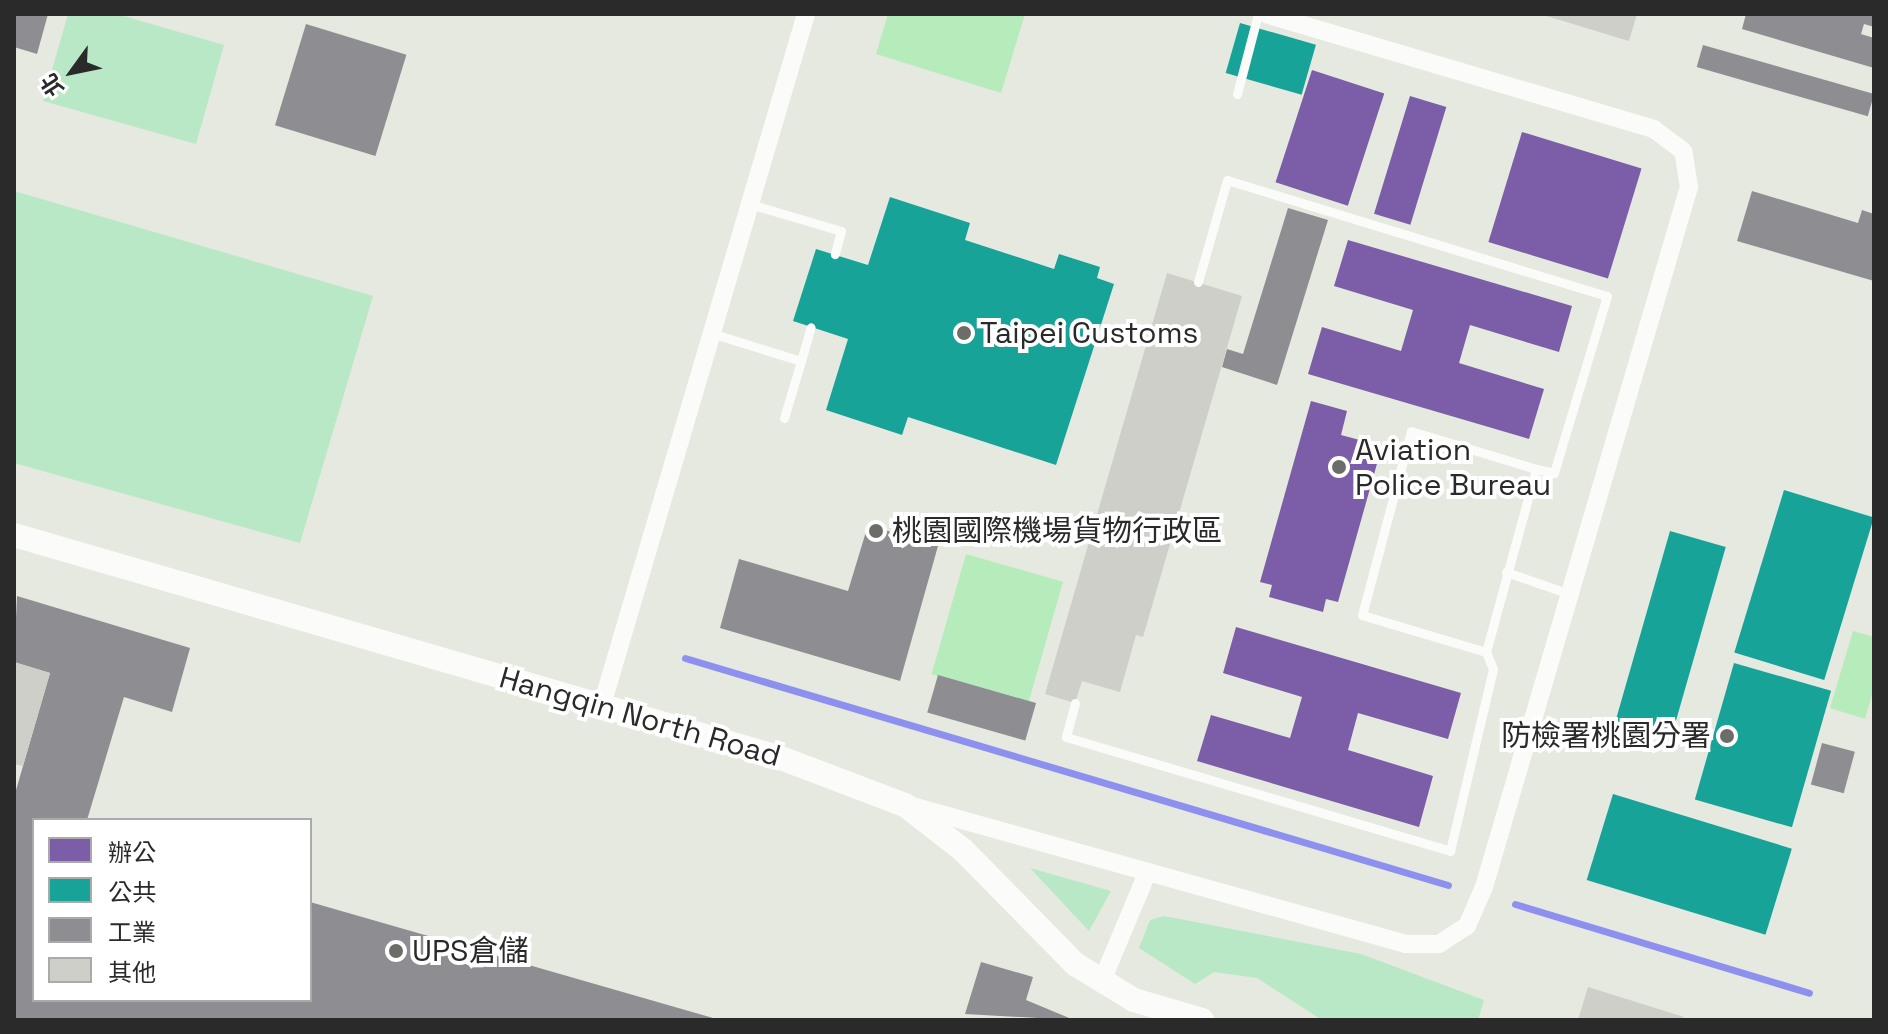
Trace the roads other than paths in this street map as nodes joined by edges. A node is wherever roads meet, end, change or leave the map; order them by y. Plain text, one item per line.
1 (806, 14) edge
2 (1258, 14) edge
3 (1267, 14) edge
4 (1237, 94) dead end
5 (750, 204) junction
6 (835, 254) dead end
7 (1198, 282) dead end
8 (811, 327) dead end
9 (711, 333) junction
10 (801, 361) junction
11 (784, 418) dead end
12 (1536, 469) junction
13 (14, 535) edge
14 (1506, 572) junction
15 (1570, 594) junction
16 (1486, 652) junction
17 (1075, 703) dead end
18 (602, 705) junction
19 (905, 805) junction
20 (1146, 876) junction
21 (1102, 981) junction
22 (1202, 1020) edge

1 - 5 street
2 - 4 lane
3 - 15 street
5 - 6 lane
5 - 9 street
7 - 12 lane
8 - 10 lane
9 - 10 lane
9 - 18 street
10 - 11 lane
12 - 14 lane
12 - 16 lane
13 - 18 street, Hangqin North Road
14 - 15 lane
14 - 16 lane
15 - 20 street
16 - 17 lane
18 - 19 street, Hangqin North Road
19 - 20 street
19 - 21 street, Hangqin North Road
20 - 21 street
21 - 22 street, Hangqin North Road

